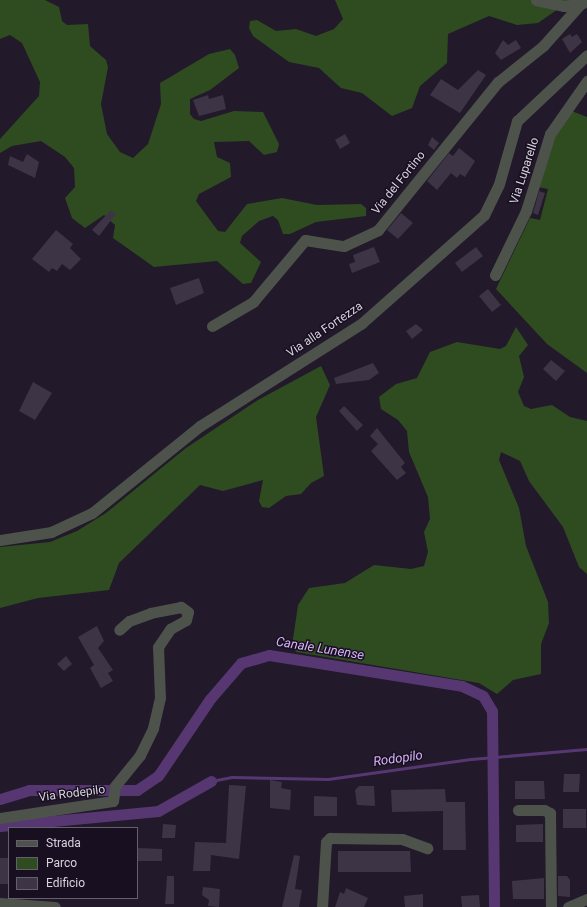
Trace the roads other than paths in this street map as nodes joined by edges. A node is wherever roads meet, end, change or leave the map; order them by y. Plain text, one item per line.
1 (536, 0) edge
2 (585, 3) edge
3 (587, 55) edge
4 (587, 81) edge
5 (495, 275) dead end
6 (212, 326) dead end
7 (0, 540) edge
8 (119, 630) dead end
9 (518, 810) dead end
10 (0, 818) edge
11 (427, 848) dead end
12 (587, 899) edge
13 (0, 902) edge
14 (55, 907) edge
15 (322, 907) edge
16 (551, 907) edge
17 (568, 907) edge

1 - 2 street
2 - 6 street, Via del Fortino
3 - 7 street, Via alla Fortezza
4 - 5 street, Via Luparello
8 - 10 street, Via Rodepilo
9 - 16 street
11 - 15 street
12 - 17 street
13 - 14 street

